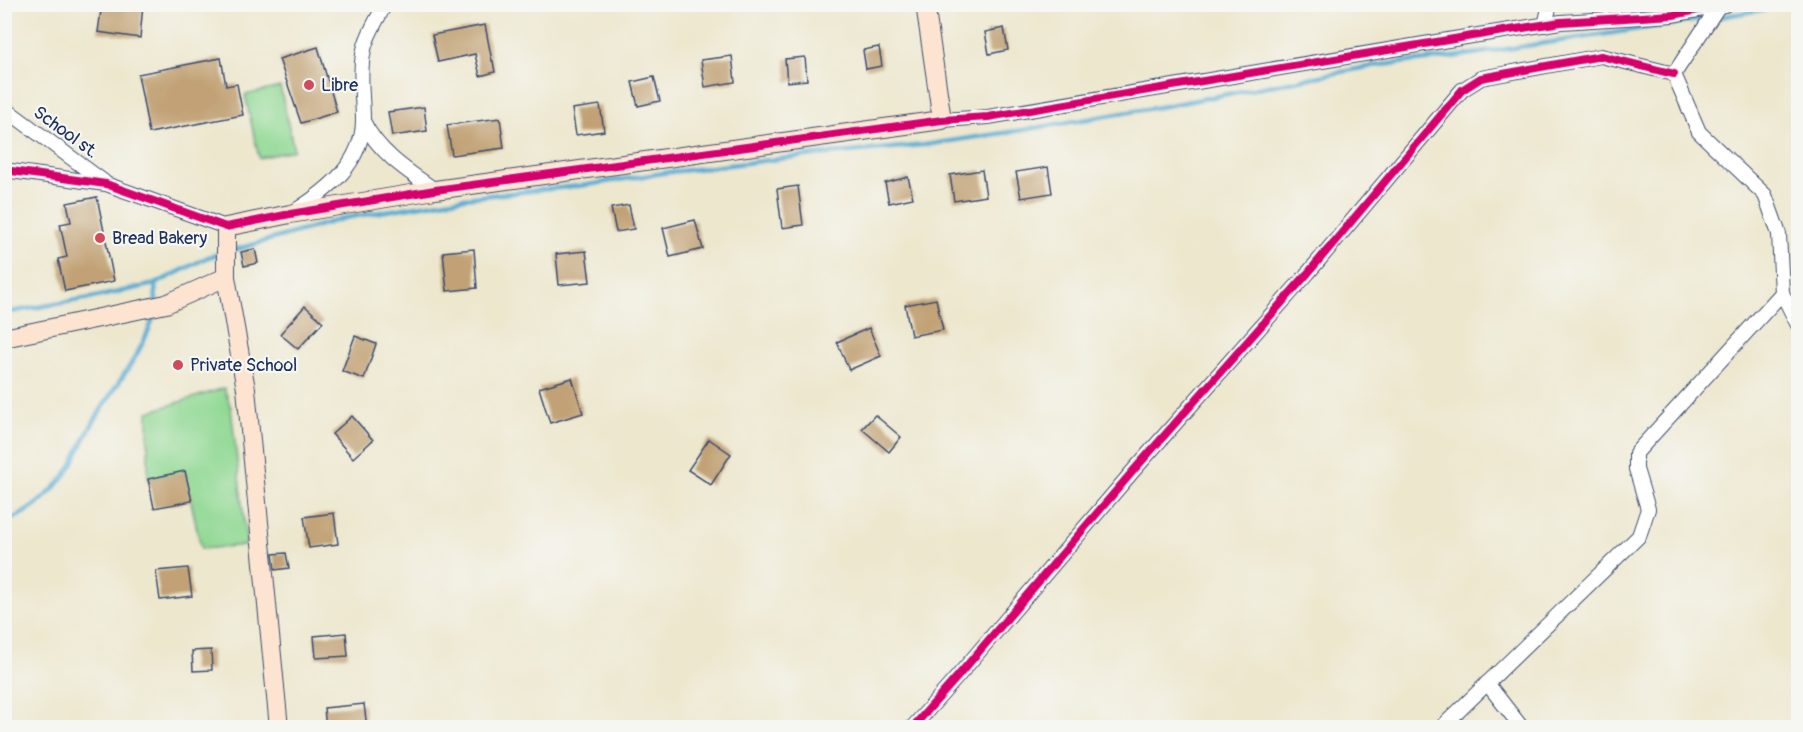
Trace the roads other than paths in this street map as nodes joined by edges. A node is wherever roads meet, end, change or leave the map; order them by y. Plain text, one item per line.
1 (385, 4) edge
2 (926, 4) edge
3 (1550, 4) edge
4 (1722, 5) edge
5 (1545, 25) junction
6 (1674, 74) junction
7 (4, 108) edge
8 (942, 120) junction
9 (363, 122) junction
10 (4, 170) edge
11 (106, 184) junction
12 (435, 190) junction
13 (290, 214) junction
14 (226, 227) junction
15 (226, 277) junction
16 (1782, 293) junction
17 (1798, 325) edge
18 (4, 338) edge
19 (1487, 683) junction
20 (279, 728) edge
21 (912, 728) edge
22 (1442, 728) edge
23 (1522, 728) edge

1 - 9 street
2 - 8 street
3 - 5 street
4 - 5 street
4 - 6 street
5 - 8 street
6 - 16 street
6 - 21 street
7 - 11 street, School st.
8 - 12 street
9 - 12 street
9 - 13 street
10 - 11 street
11 - 14 street
12 - 13 street
13 - 14 street
14 - 15 street
15 - 18 street
15 - 20 street
16 - 17 street
16 - 19 street
19 - 22 street
19 - 23 street

